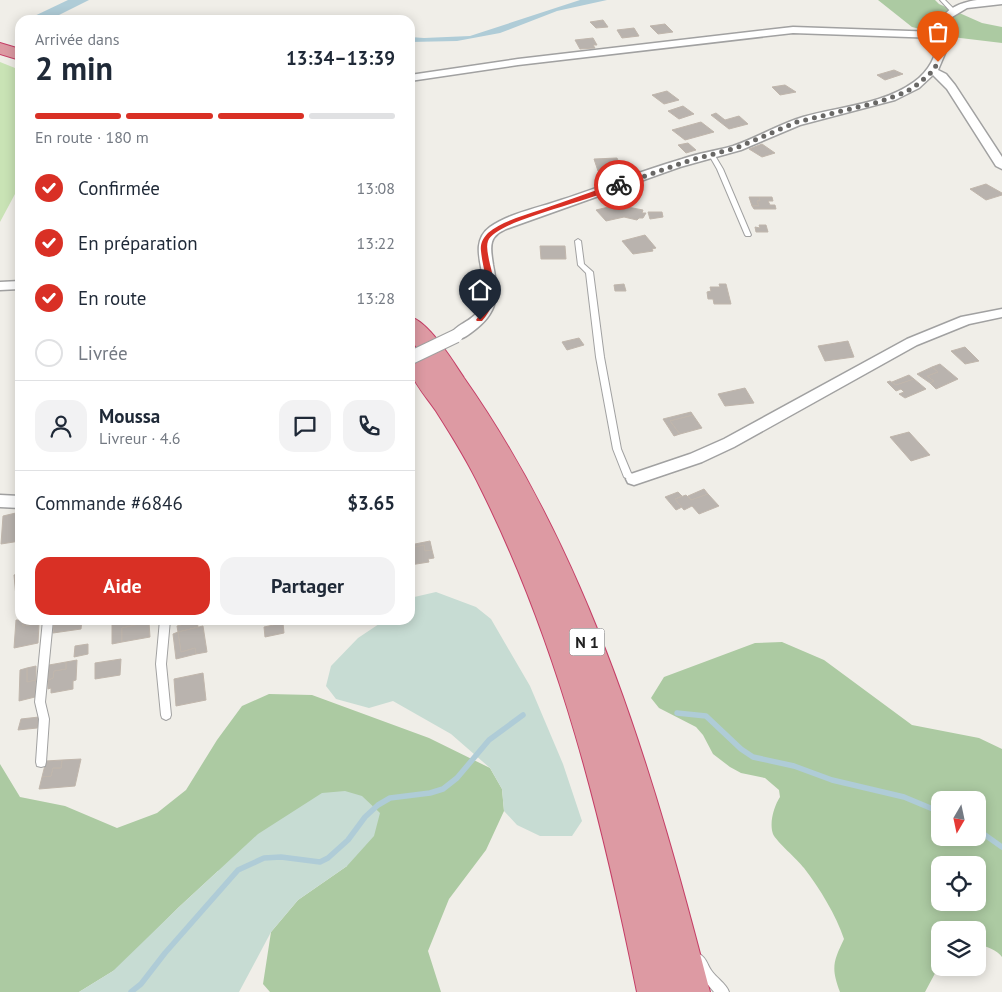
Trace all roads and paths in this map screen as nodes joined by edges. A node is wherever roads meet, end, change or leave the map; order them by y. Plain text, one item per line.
1 (942, 0) edge
2 (1002, 1) edge
3 (953, 11) junction
4 (942, 35) junction
5 (1, 51) edge
6 (15, 53) edge
7 (15, 61) edge
8 (933, 71) junction
9 (415, 77) edge
10 (712, 154) junction
11 (1002, 166) edge
12 (748, 235) dead end
13 (578, 241) dead end
14 (15, 285) edge
15 (0, 286) edge
16 (1002, 313) edge
17 (415, 330) edge
18 (415, 354) edge
19 (415, 363) edge
20 (634, 479) joint
21 (0, 501) edge
22 (15, 502) edge
23 (48, 625) edge
24 (165, 625) edge
25 (166, 715) dead end
26 (41, 762) dead end
27 (651, 835) junction
28 (687, 930) dead end
29 (693, 946) dead end
30 (650, 987) edge
31 (690, 992) edge
32 (722, 992) edge

1 - 3 lane
2 - 3 street
3 - 4 street
4 - 8 street
4 - 9 street
5 - 6 highway
5 - 7 highway
8 - 10 street
8 - 11 street
10 - 12 lane
10 - 18 street, bridge
13 - 20 lane
14 - 15 street
16 - 20 street
17 - 27 highway, N 1
19 - 30 highway, N 1
21 - 22 street
23 - 26 lane
24 - 25 lane
27 - 28 lane
27 - 31 highway, N 1
29 - 32 lane

